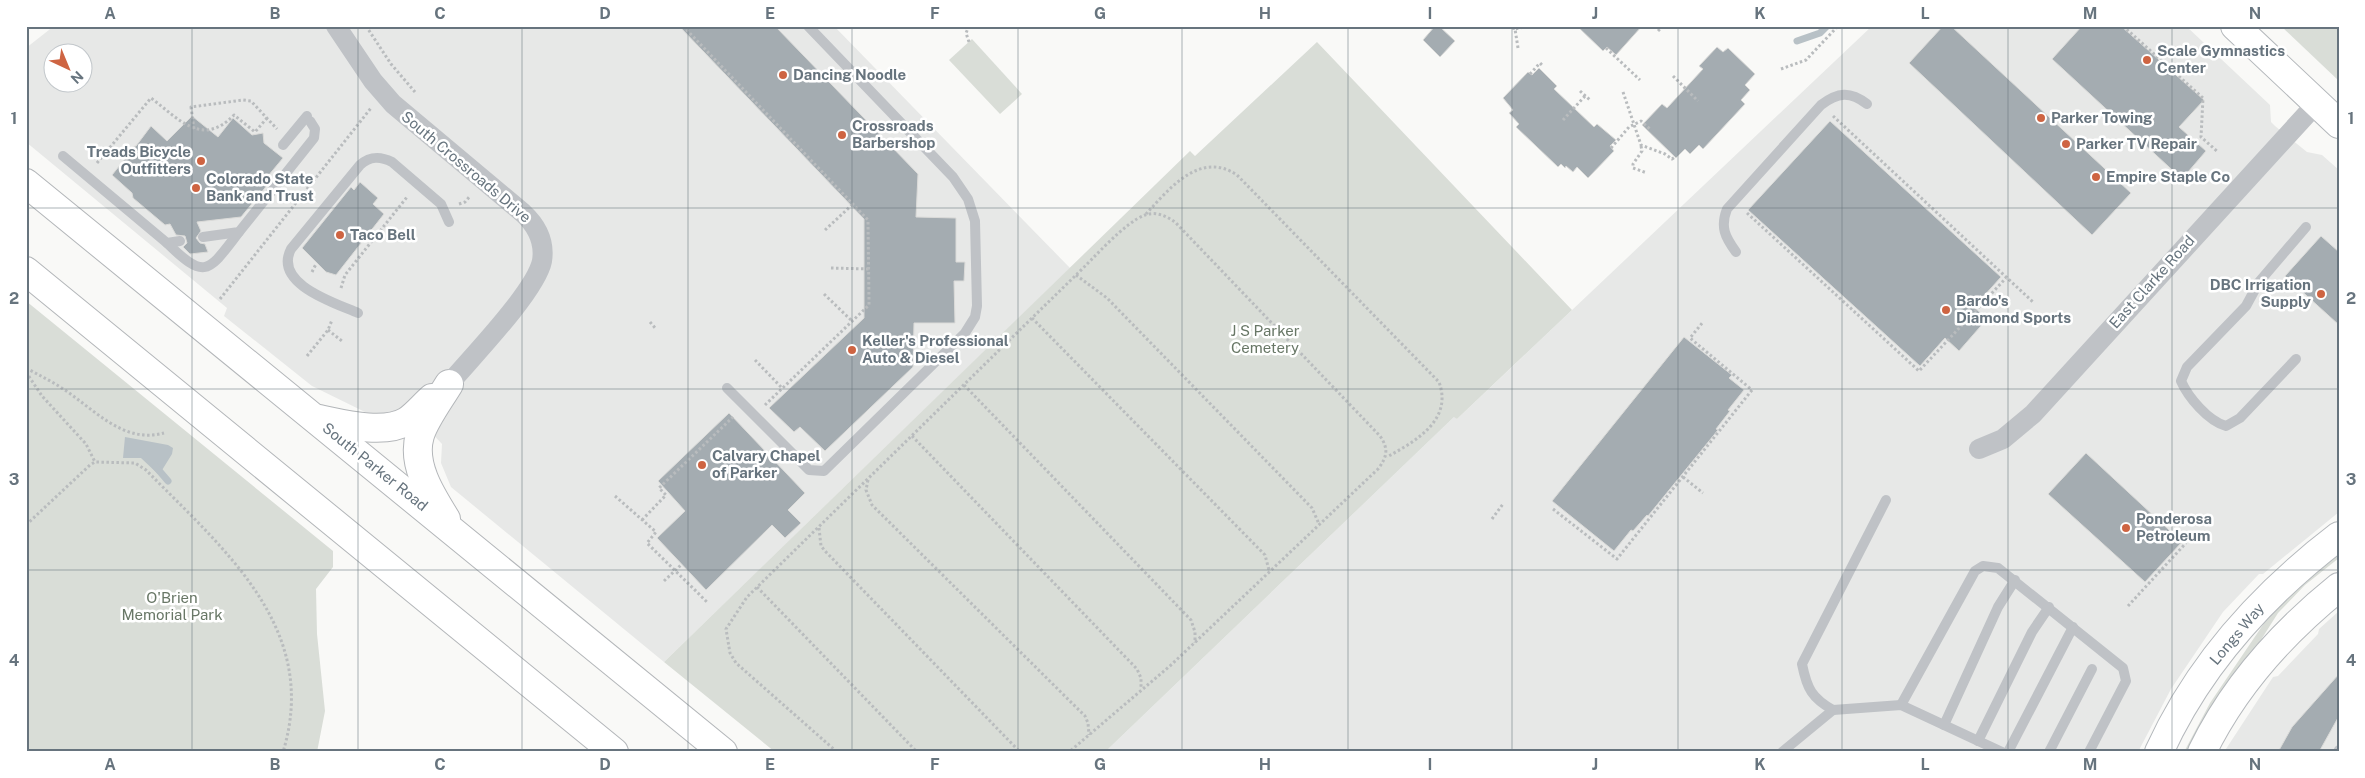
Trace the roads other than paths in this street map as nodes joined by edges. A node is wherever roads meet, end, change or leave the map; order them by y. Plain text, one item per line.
1 (336, 26) edge
2 (808, 26) edge
3 (2235, 26) edge
4 (2317, 103) junction
5 (1867, 104) dead end
6 (2339, 124) edge
7 (283, 140) road end
8 (63, 156) dead end
9 (26, 183) edge
10 (448, 222) dead end
11 (2306, 227) dead end
12 (239, 232) junction
13 (203, 237) dead end
14 (180, 241) dead end
15 (166, 243) junction
16 (1736, 252) dead end
17 (26, 271) edge
18 (358, 313) dead end
19 (2296, 359) dead end
20 (449, 384) junction
21 (727, 388) dead end
22 (314, 418) junction
23 (1979, 449) dead end
24 (1886, 500) dead end
25 (453, 531) junction
26 (2339, 536) edge
27 (2015, 580) junction
28 (2339, 587) edge
29 (2049, 607) junction
30 (2073, 627) junction
31 (2092, 669) dead end
32 (1901, 705) junction
33 (1833, 710) junction
34 (1944, 725) junction
35 (1978, 741) junction
36 (614, 752) edge
37 (723, 752) edge
38 (1782, 752) edge
39 (2002, 752) edge
40 (2008, 752) edge
41 (2049, 752) edge
42 (2089, 752) edge
43 (2159, 752) edge
44 (2202, 752) edge

1 - 20 street, South Crossroads Drive
2 - 21 lane
3 - 4 main road
4 - 6 main road
4 - 23 street, East Clarke Road
5 - 16 lane
7 - 12 lane
8 - 15 lane
9 - 22 main road, South Parker Road
10 - 18 lane
11 - 19 lane
12 - 13 lane
12 - 15 lane
14 - 15 lane
17 - 36 main road
20 - 22 main road
20 - 25 main road
22 - 25 main road, South Parker Road
24 - 33 lane
25 - 37 main road, South Parker Road
26 - 43 main road, Longs Way
27 - 29 lane
27 - 32 lane
27 - 34 lane
28 - 44 main road
29 - 30 lane
29 - 35 lane
30 - 40 lane
30 - 42 lane
31 - 41 lane
32 - 33 lane
32 - 34 lane
33 - 38 lane
34 - 35 lane
35 - 39 lane

